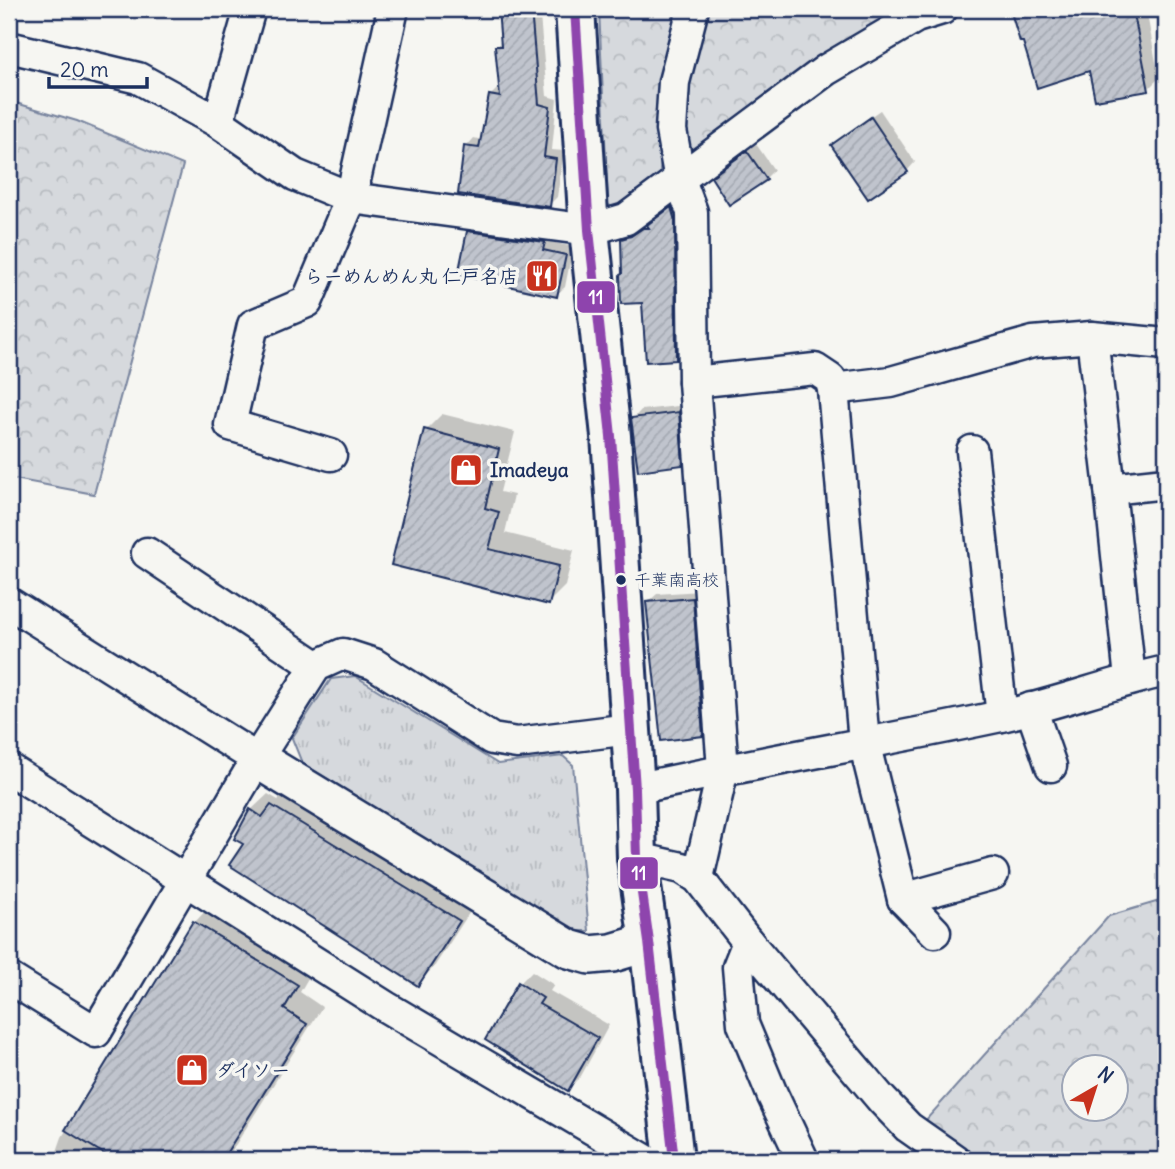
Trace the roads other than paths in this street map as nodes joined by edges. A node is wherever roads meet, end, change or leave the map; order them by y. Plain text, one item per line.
1 (250, 9) edge
2 (393, 9) edge
3 (575, 9) edge
4 (693, 9) edge
5 (925, 12) edge
6 (9, 47) edge
7 (218, 122) junction
8 (680, 180) junction
9 (351, 198) junction
10 (589, 230) junction
11 (1092, 337) junction
12 (1166, 344) edge
13 (694, 382) junction
14 (833, 389) junction
15 (972, 451) dead end
16 (331, 455) dead end
17 (1166, 483) edge
18 (1110, 489) junction
19 (147, 553) dead end
20 (9, 603) edge
21 (316, 666) junction
22 (1166, 671) edge
23 (1130, 679) junction
24 (1031, 708) junction
25 (1002, 716) junction
26 (630, 729) junction
27 (864, 742) junction
28 (257, 759) junction
29 (1051, 766) dead end
30 (9, 769) edge
31 (723, 769) junction
32 (635, 789) junction
33 (638, 858) junction
34 (993, 874) dead end
35 (698, 878) junction
36 (187, 881) junction
37 (904, 899) junction
38 (935, 932) dead end
39 (649, 942) junction
40 (748, 942) junction
41 (9, 978) edge
42 (645, 1160) edge
43 (674, 1160) edge
44 (803, 1160) edge
45 (955, 1160) edge

1 - 7 street
2 - 9 street
3 - 10 main road
4 - 8 street
5 - 8 street
6 - 7 street
7 - 9 street
8 - 10 street
8 - 13 street
9 - 10 street
9 - 16 street
10 - 26 main road
11 - 12 street
11 - 14 street
11 - 18 street
13 - 14 street
13 - 31 street
14 - 27 street
15 - 25 street
17 - 18 street
18 - 23 street
19 - 21 street
20 - 28 street
21 - 26 street
21 - 28 street
22 - 23 street
23 - 24 street
24 - 25 street
24 - 29 street
25 - 27 street
26 - 32 main road
27 - 31 street
27 - 37 street
28 - 36 street
28 - 39 street
30 - 36 street
31 - 32 street
31 - 35 street
32 - 33 main road
33 - 35 street
33 - 39 main road
34 - 37 street
35 - 40 street
36 - 41 street
36 - 42 street
37 - 38 street
39 - 43 main road
40 - 44 street
40 - 45 street

